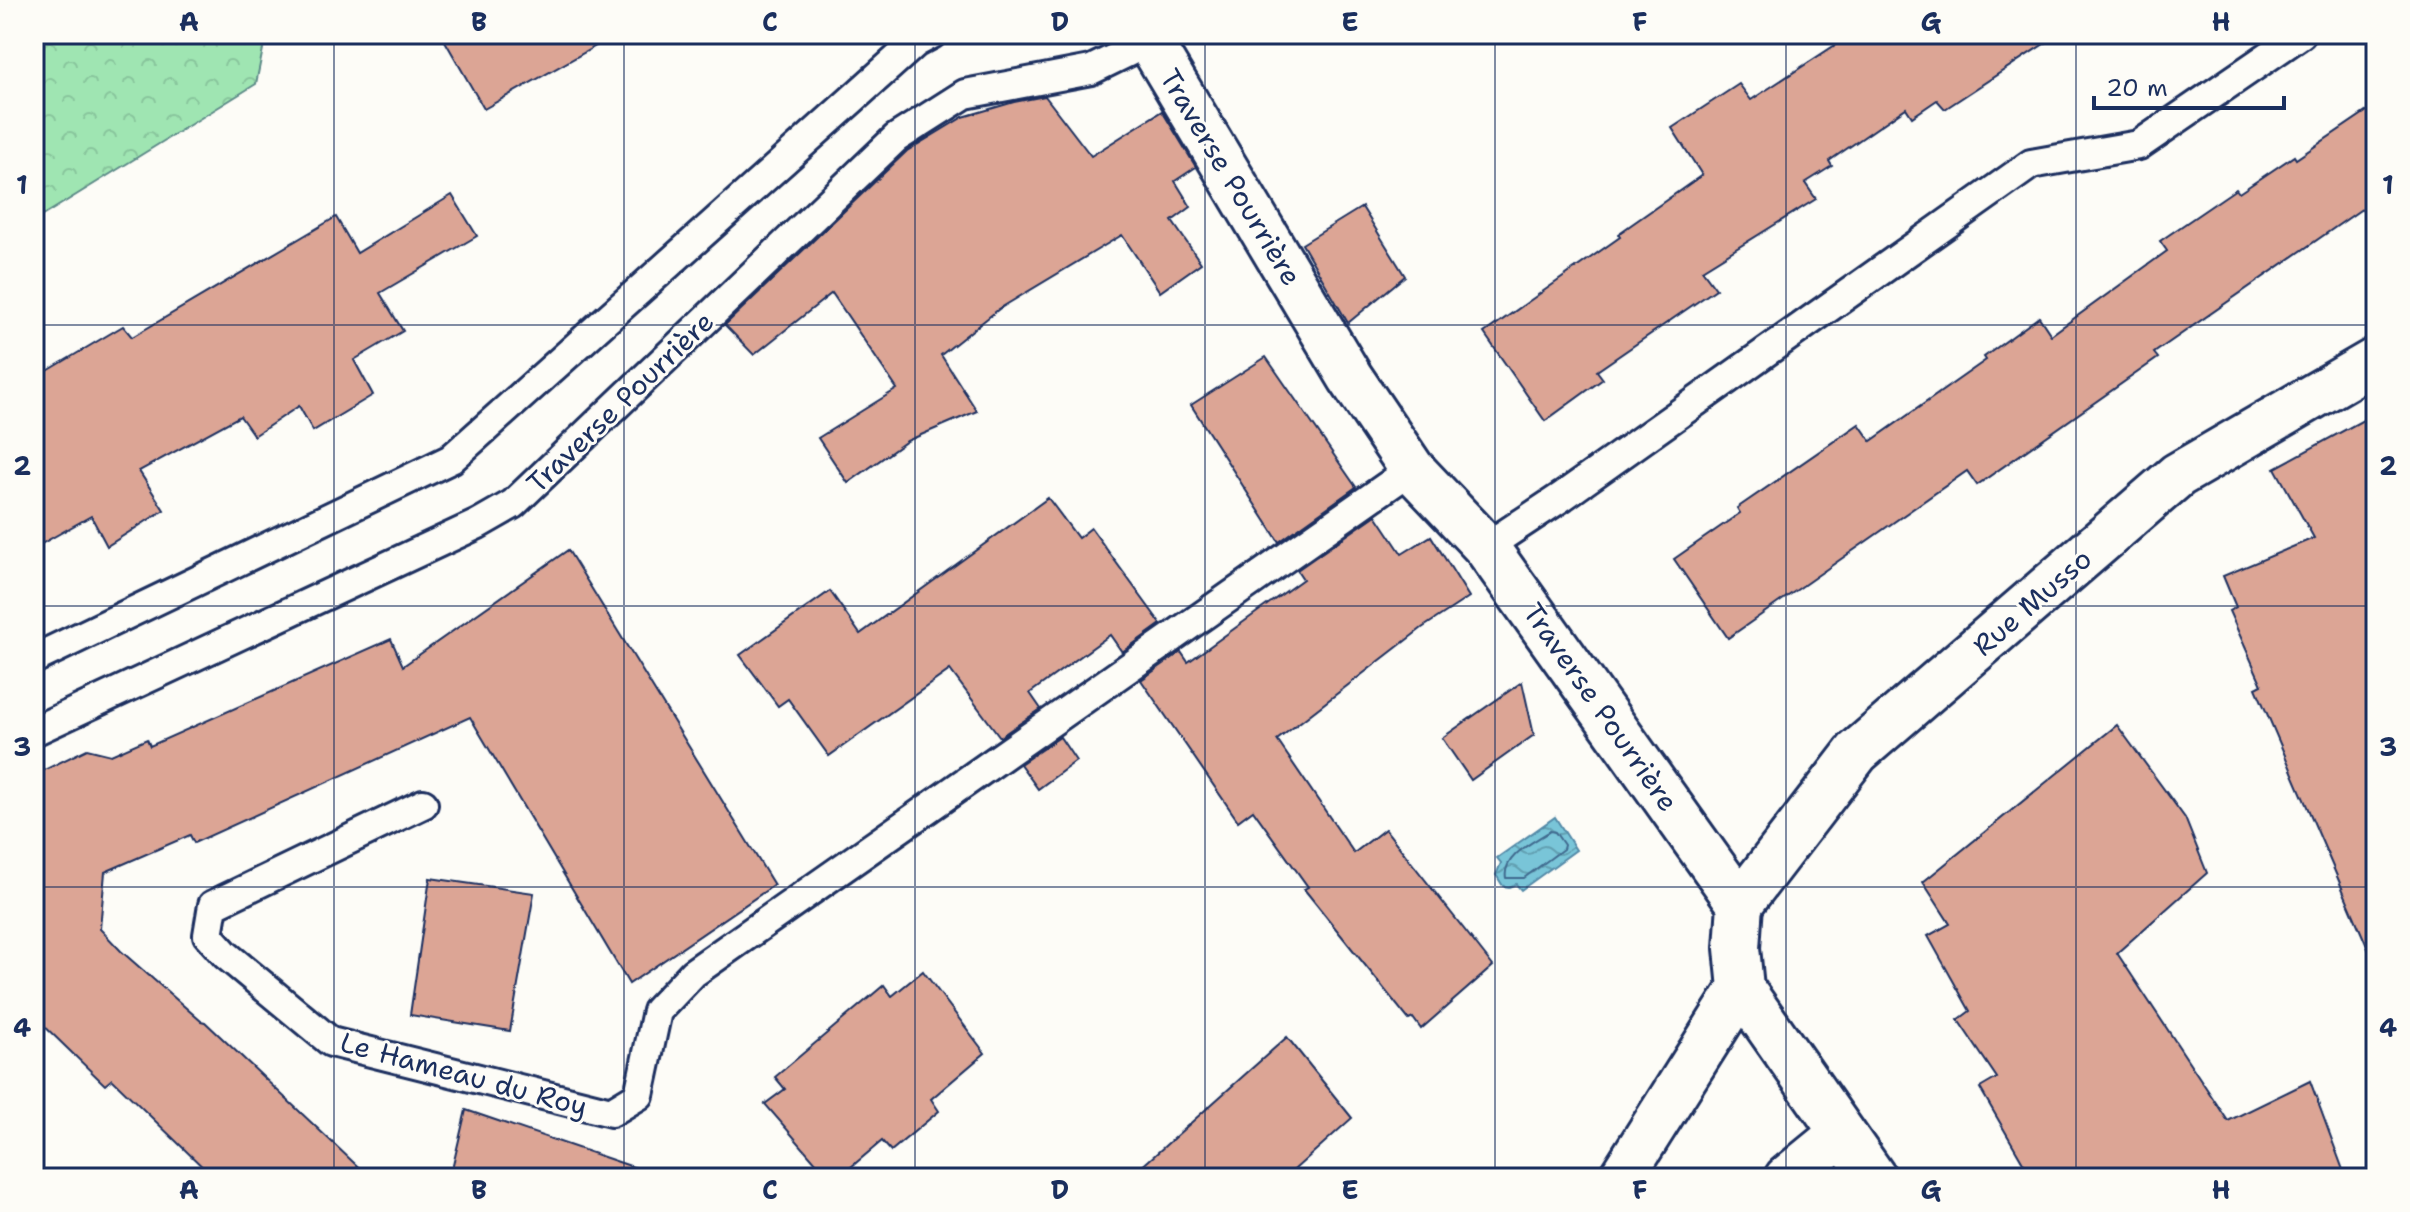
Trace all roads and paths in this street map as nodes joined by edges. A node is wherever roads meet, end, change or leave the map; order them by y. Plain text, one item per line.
1 (932, 34) edge
2 (2301, 34) edge
3 (1158, 38) edge
4 (2376, 360) edge
5 (1412, 469) junction
6 (1486, 547) junction
7 (34, 659) edge
8 (34, 731) edge
9 (423, 804) dead end
10 (1740, 904) junction
11 (1741, 988) junction
12 (1842, 1133) junction
13 (1621, 1178) edge
14 (1787, 1178) edge
15 (1874, 1178) edge

1 - 7 lane
2 - 6 lane
3 - 5 street, Traverse Pourrière
3 - 8 lane, Traverse Pourrière
4 - 10 street, Rue Musso
5 - 6 street, Traverse Pourrière
5 - 9 lane, Le Hameau du Roy
6 - 10 street, Traverse Pourrière
10 - 11 street
11 - 12 street
11 - 13 street
12 - 14 street
12 - 15 street

